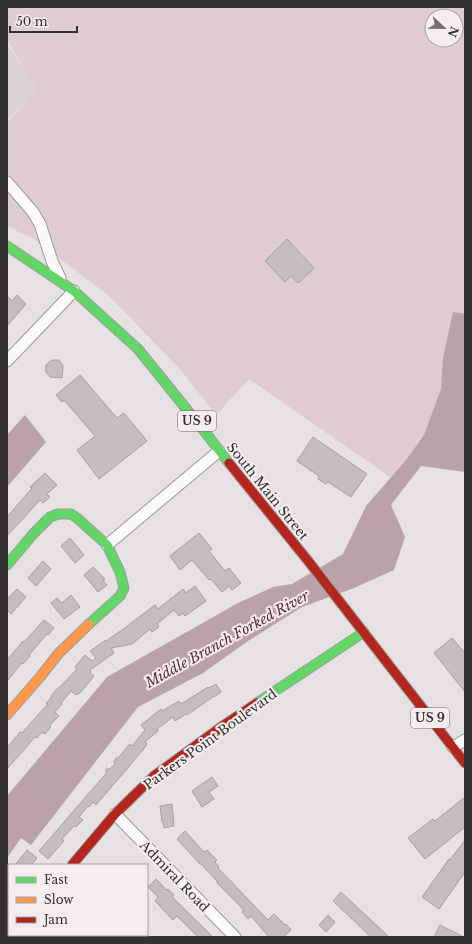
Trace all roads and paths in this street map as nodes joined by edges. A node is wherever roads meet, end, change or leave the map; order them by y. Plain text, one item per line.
1 (7, 182) edge
2 (7, 246) edge
3 (62, 282) junction
4 (74, 291) junction
5 (7, 361) edge
6 (219, 452) junction
7 (107, 545) junction
8 (7, 565) edge
9 (364, 632) junction
10 (7, 715) edge
11 (465, 740) edge
12 (453, 747) junction
13 (465, 763) edge
14 (115, 814) junction
15 (73, 864) edge
16 (235, 937) edge

1 - 3 street
2 - 3 main road, South Main Street / US 9
3 - 4 main road, South Main Street / US 9
4 - 5 street
4 - 6 main road, South Main Street / US 9
6 - 7 street
6 - 9 main road, South Main Street / US 9
7 - 8 main road
7 - 10 main road
9 - 12 main road, South Main Street / US 9
9 - 14 main road, Parkers Point Boulevard
11 - 12 street
12 - 13 main road, South Main Street / US 9
14 - 15 main road, Parkers Point Boulevard
14 - 16 street, Admiral Road

